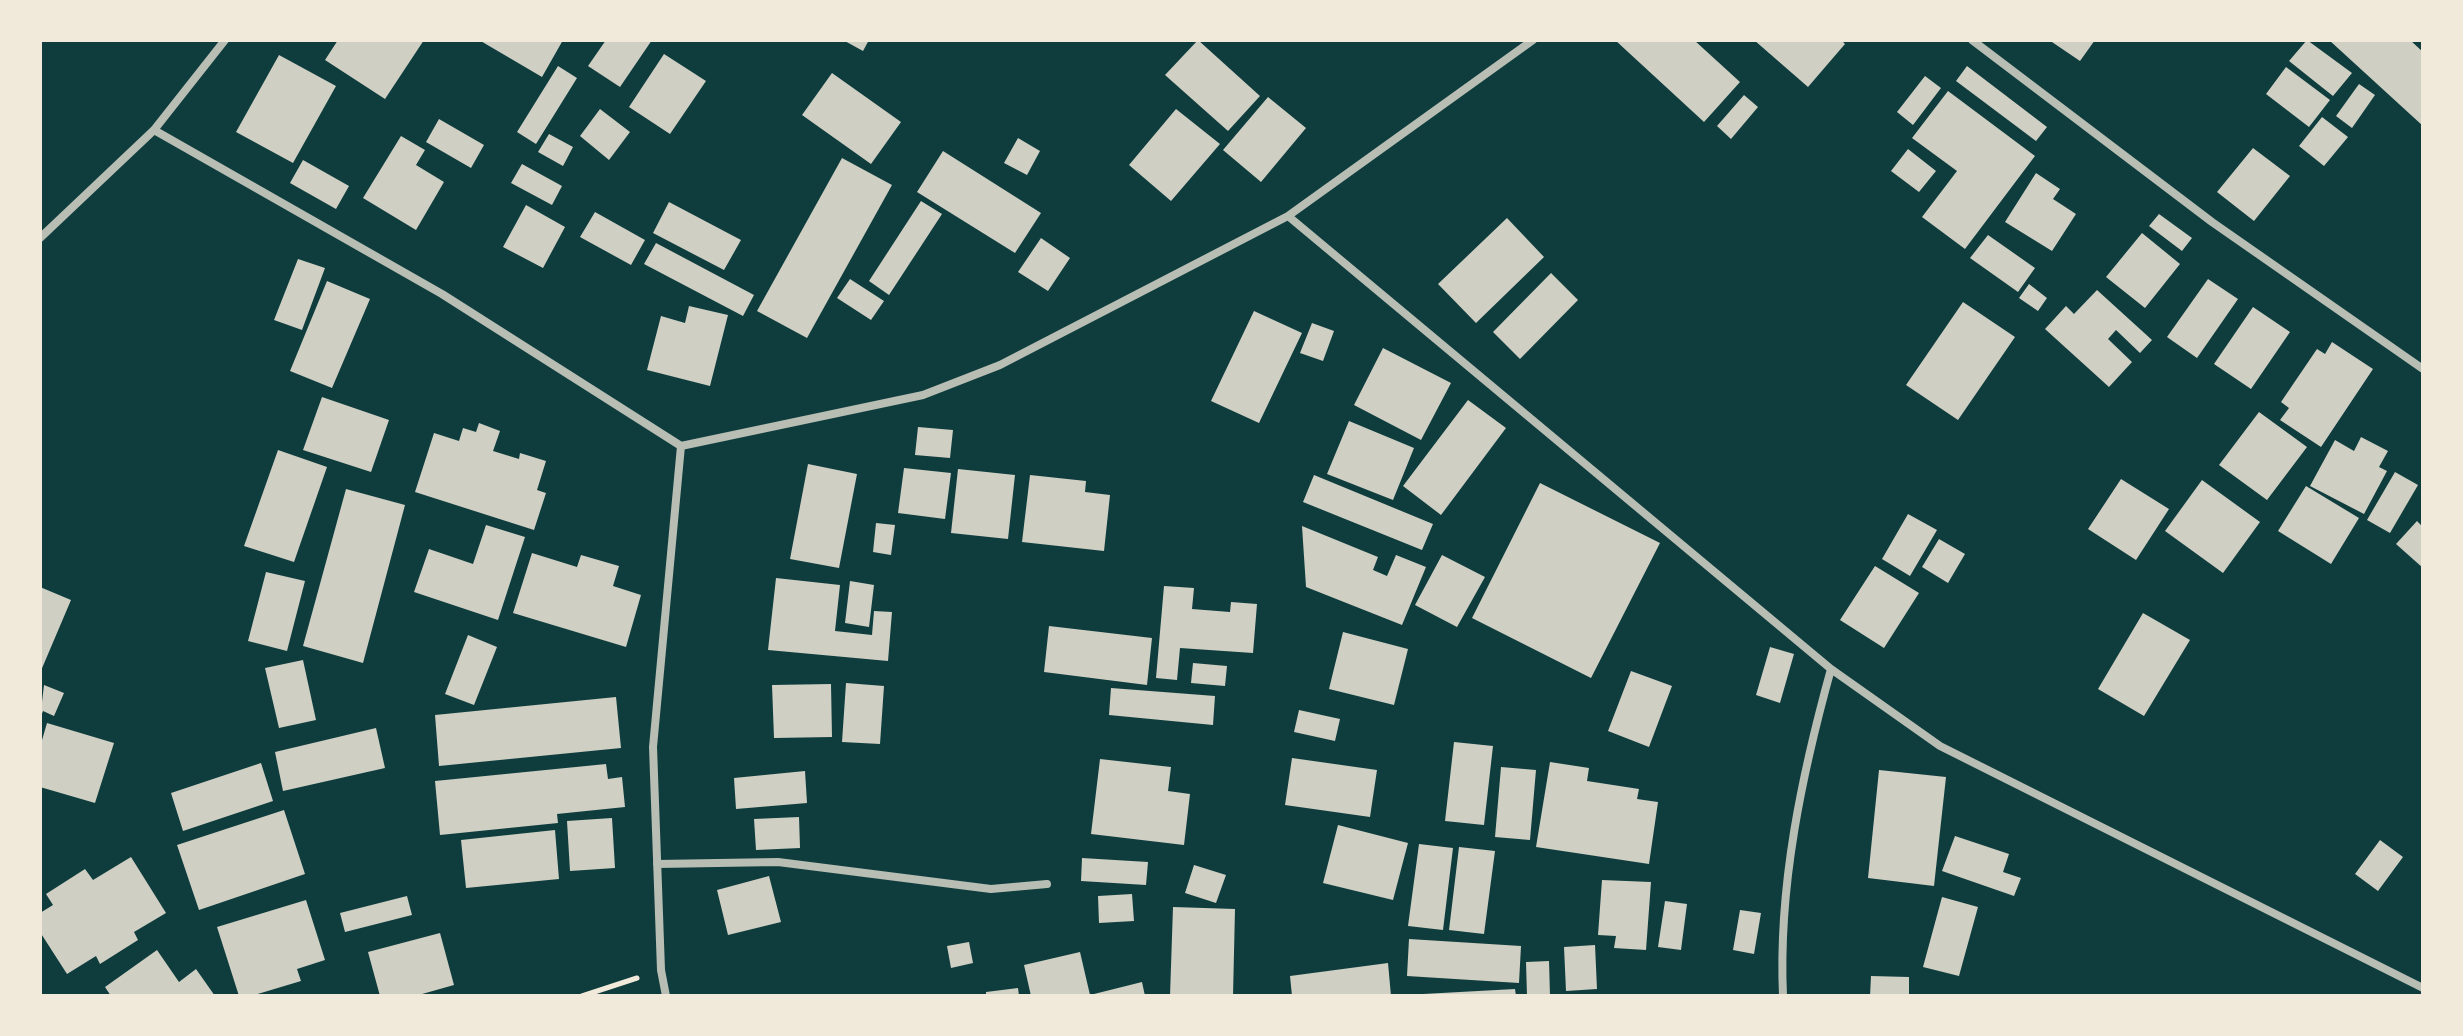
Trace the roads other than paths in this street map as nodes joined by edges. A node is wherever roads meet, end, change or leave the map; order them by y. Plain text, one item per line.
1 (225, 40) edge
2 (1533, 40) edge
3 (1972, 40) edge
4 (154, 130) junction
5 (1288, 216) junction
6 (40, 238) edge
7 (2423, 369) edge
8 (681, 446) junction
9 (1831, 669) junction
10 (657, 864) junction
11 (1047, 884) dead end
12 (2423, 988) edge
13 (666, 996) edge
14 (1783, 996) edge

1 - 4 street
2 - 5 street
3 - 7 street
4 - 6 street
4 - 8 street
5 - 8 street
5 - 9 street
8 - 10 street
9 - 12 street
9 - 14 street
10 - 11 street
10 - 13 street

